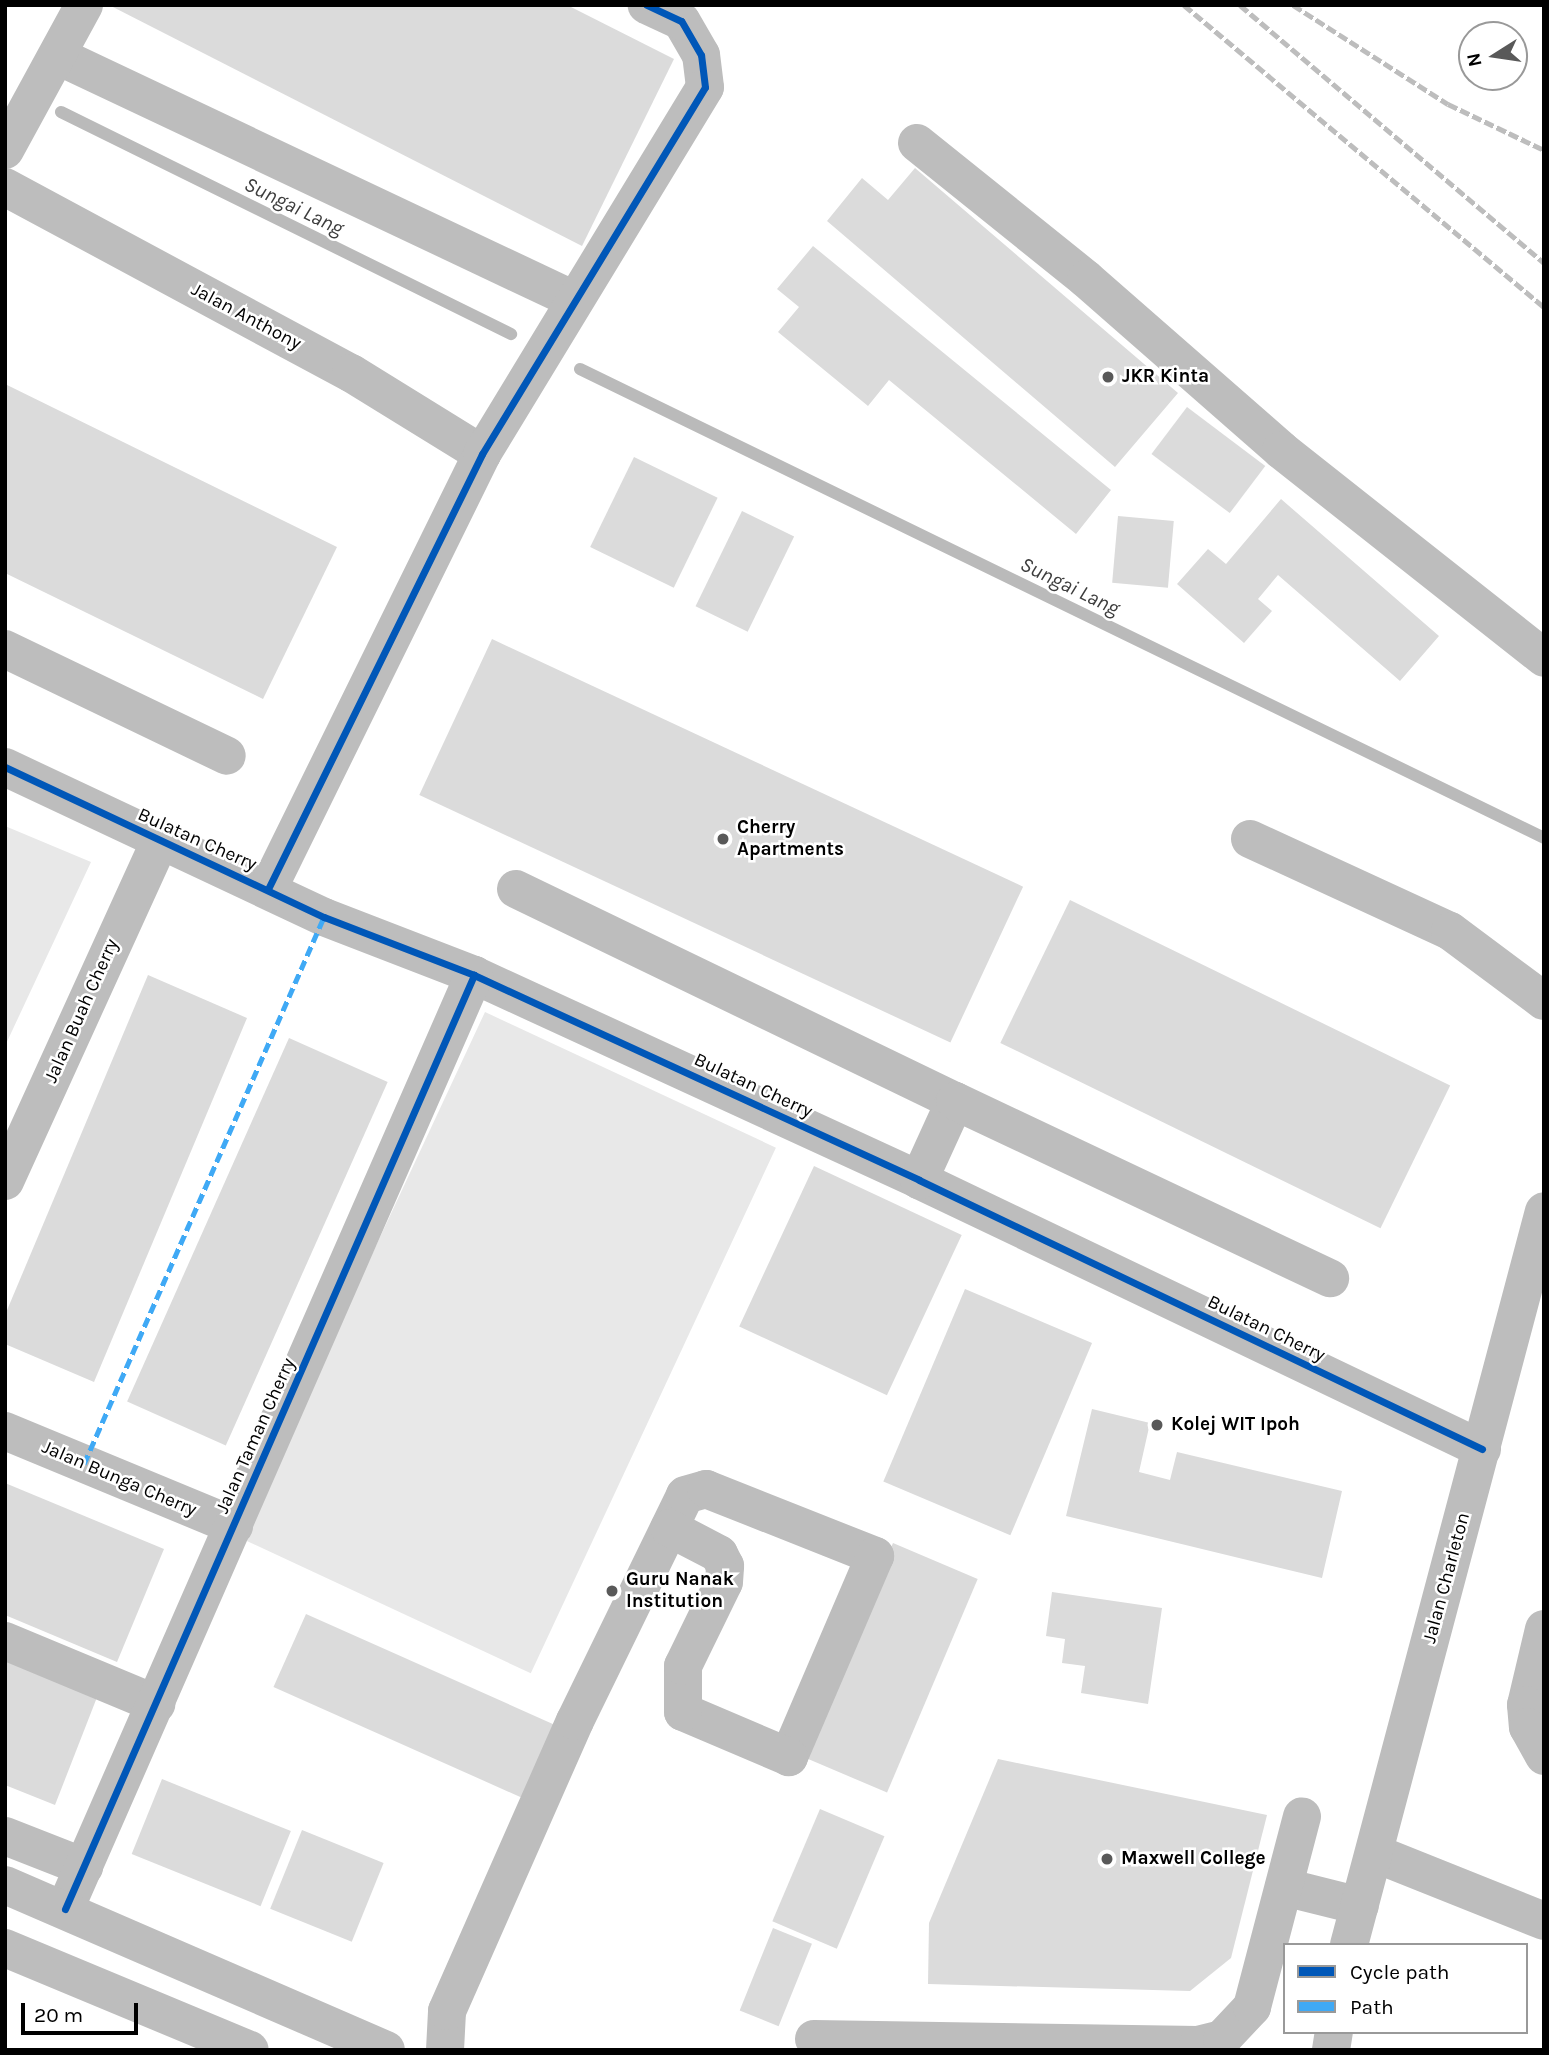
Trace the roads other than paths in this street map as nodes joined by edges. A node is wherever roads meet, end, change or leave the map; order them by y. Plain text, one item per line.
1 (84, 5) edge
2 (646, 5) edge
3 (58, 56) junction
4 (917, 143) dead end
5 (5, 150) edge
6 (5, 187) edge
7 (572, 299) junction
8 (482, 454) junction
9 (5, 649) edge
10 (1544, 658) edge
11 (227, 756) dead end
12 (5, 767) edge
13 (1250, 839) dead end
14 (160, 841) junction
15 (268, 889) junction
16 (516, 889) dead end
17 (474, 975) junction
18 (1544, 1001) edge
19 (955, 1101) junction
20 (919, 1180) junction
21 (5, 1181) edge
22 (1544, 1211) edge
23 (1331, 1278) dead end
24 (5, 1431) edge
25 (1482, 1449) junction
26 (234, 1526) junction
27 (669, 1528) junction
28 (1544, 1629) edge
29 (5, 1642) edge
30 (156, 1704) junction
31 (1544, 1756) edge
32 (1302, 1816) dead end
33 (5, 1836) edge
34 (1374, 1853) junction
35 (83, 1867) junction
36 (5, 1885) edge
37 (1284, 1887) junction
38 (1360, 1906) junction
39 (65, 1909) junction
40 (1544, 1921) edge
41 (1350, 1943) edge
42 (5, 1948) edge
43 (814, 2039) dead end
44 (250, 2050) edge
45 (386, 2050) edge
46 (445, 2050) edge

1 - 3 street
2 - 7 street
3 - 5 street
3 - 7 street
4 - 10 street
6 - 8 street, Jalan Anthony
7 - 8 street
8 - 15 street
9 - 11 street
12 - 14 street, Bulatan Cherry
13 - 18 street
14 - 15 street, Bulatan Cherry
14 - 21 street, Jalan Buah Cherry
15 - 17 street, Bulatan Cherry
16 - 19 street
17 - 20 street, Bulatan Cherry
17 - 26 street, Jalan Taman Cherry
19 - 20 street
19 - 23 street
20 - 25 street, Bulatan Cherry
22 - 25 street, Jalan Charleton
24 - 26 street, Jalan Bunga Cherry
25 - 34 street, Jalan Charleton
26 - 30 street, Jalan Taman Cherry
27 - 27 street
27 - 46 street
28 - 31 street
29 - 30 street
30 - 35 street, Jalan Taman Cherry
32 - 37 street
33 - 35 street
34 - 38 street, Jalan Charleton
34 - 40 street
35 - 39 street, Jalan Taman Cherry
36 - 39 street
37 - 38 street
37 - 43 street
38 - 41 street, Jalan Charleton
39 - 45 street
42 - 44 street

